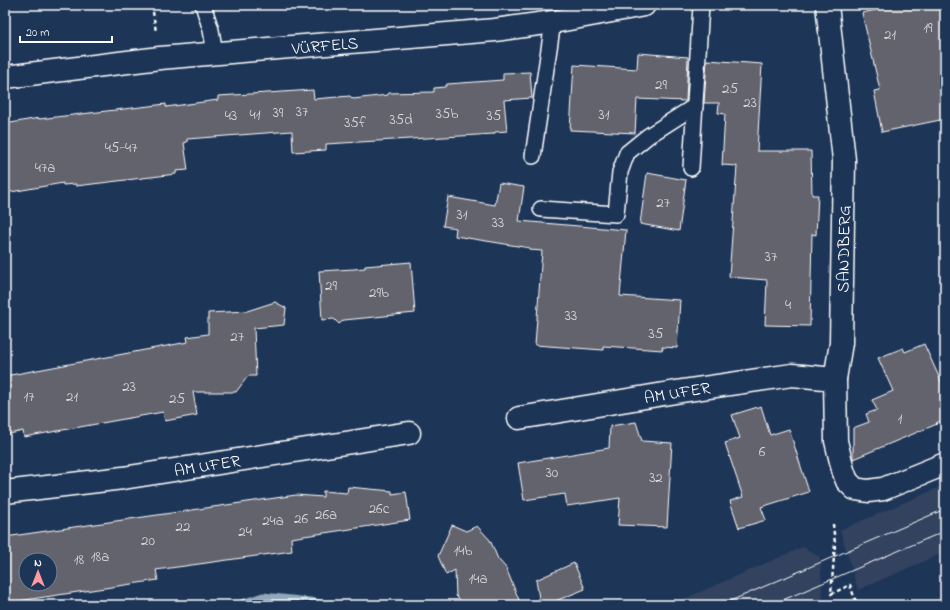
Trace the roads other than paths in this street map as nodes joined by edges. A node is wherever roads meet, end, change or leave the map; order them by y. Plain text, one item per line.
1 (202, 5) edge
2 (644, 5) edge
3 (701, 5) edge
4 (827, 5) edge
5 (553, 22) junction
6 (215, 53) junction
7 (5, 77) edge
8 (695, 106) junction
9 (533, 156) dead end
10 (691, 168) dead end
11 (542, 209) dead end
12 (836, 379) junction
13 (519, 418) dead end
14 (409, 433) dead end
15 (945, 464) edge
16 (5, 492) edge

1 - 6 lane
2 - 5 street, VÜRFELS
3 - 8 lane
4 - 12 street, SANDBERG
5 - 6 street, VÜRFELS
5 - 9 lane
6 - 7 street, VÜRFELS
8 - 10 lane
8 - 11 lane
12 - 13 street, AM UFER
12 - 15 street, SANDBERG
14 - 16 street, AM UFER

